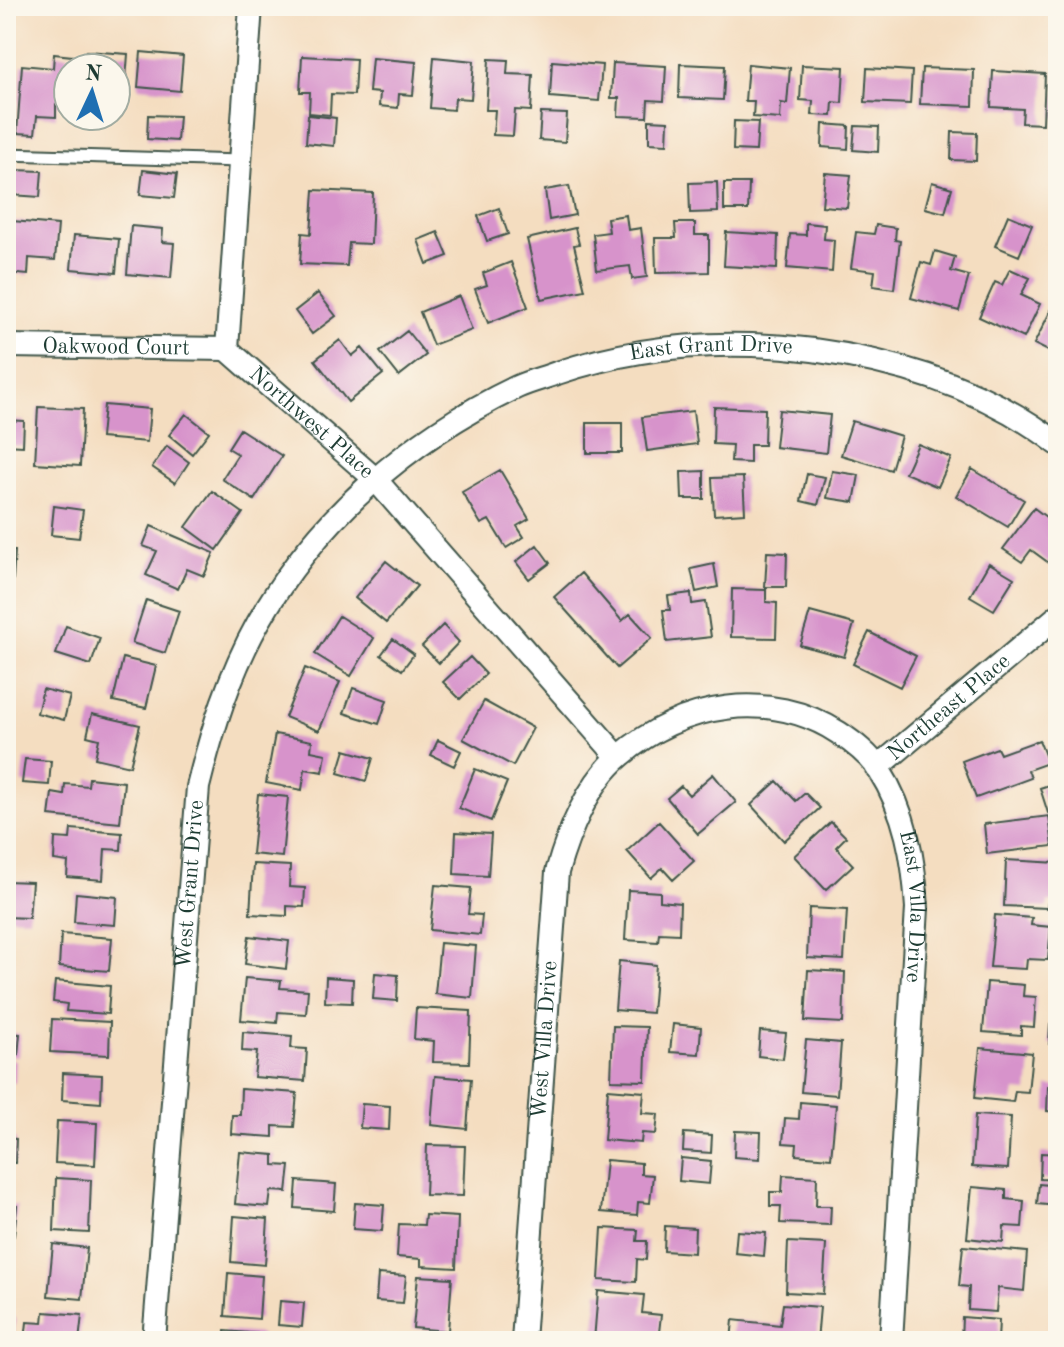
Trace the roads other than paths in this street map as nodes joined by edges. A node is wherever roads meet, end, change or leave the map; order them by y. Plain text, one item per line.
1 (251, 6) edge
2 (6, 154) edge
3 (240, 161) junction
4 (6, 346) edge
5 (227, 349) junction
6 (1058, 444) edge
7 (375, 479) junction
8 (1058, 616) edge
9 (618, 757) junction
10 (877, 768) junction
11 (154, 1341) edge
12 (523, 1341) edge
13 (891, 1341) edge

1 - 3 street, Northwest Place
2 - 3 lane
3 - 5 street, Northwest Place
4 - 5 street, Oakwood Court
5 - 7 street, Northwest Place
6 - 7 street, East Grant Drive
7 - 9 street, Northwest Place
7 - 11 street, West Grant Drive
8 - 10 street, Northeast Place
9 - 10 street, East Villa Drive
9 - 12 street, West Villa Drive
10 - 13 street, East Villa Drive

